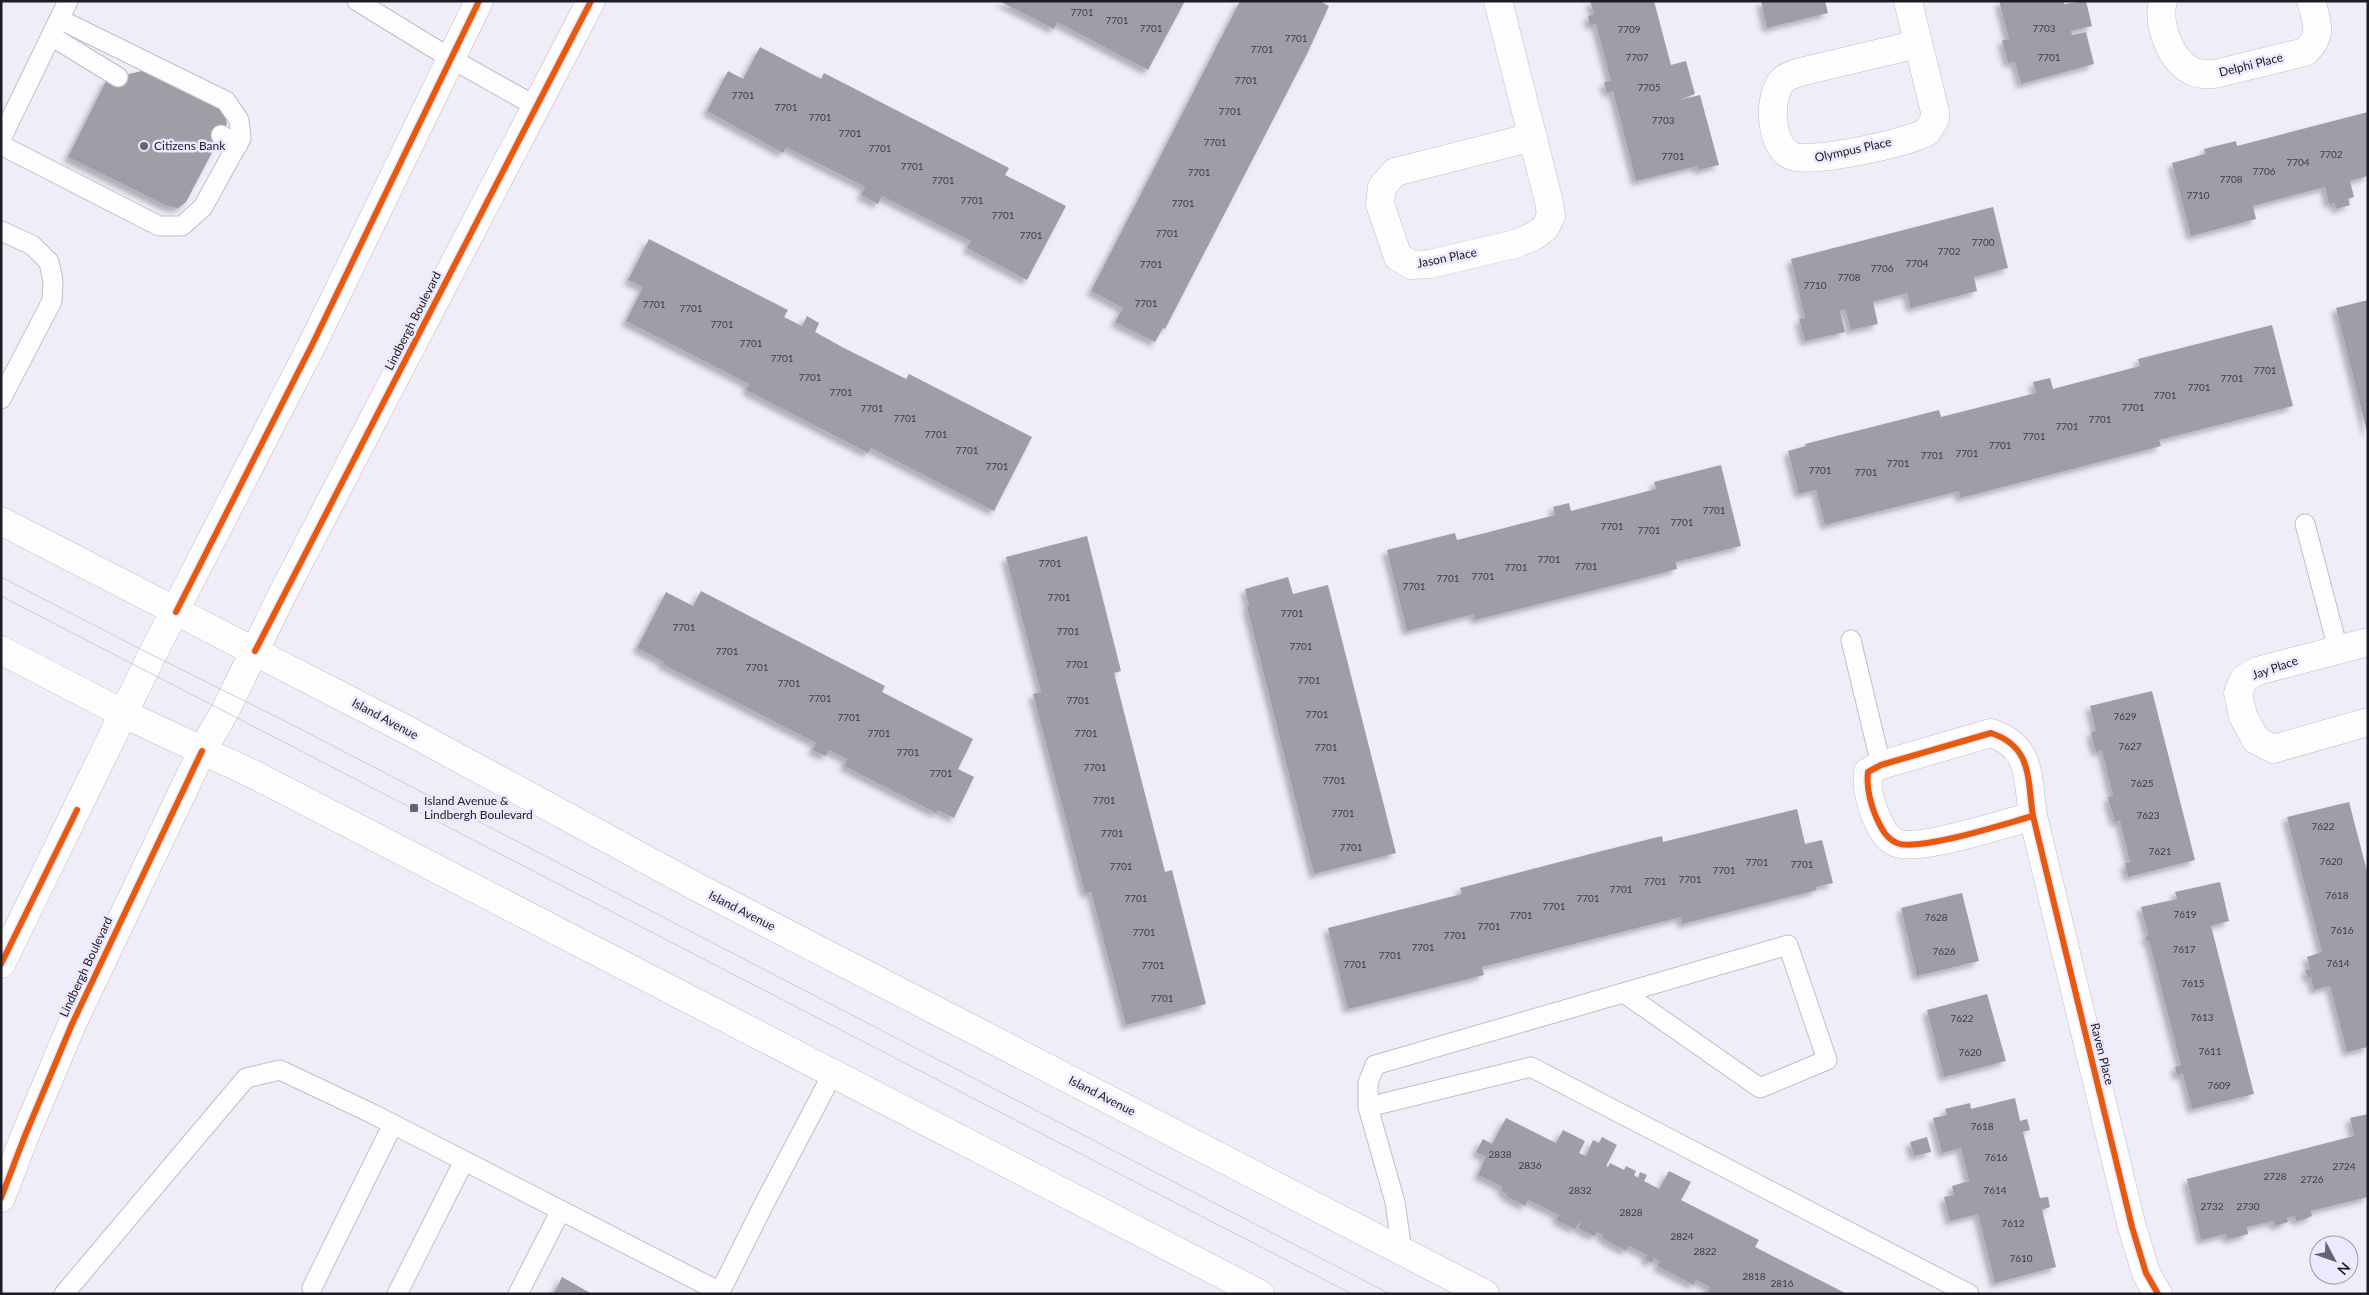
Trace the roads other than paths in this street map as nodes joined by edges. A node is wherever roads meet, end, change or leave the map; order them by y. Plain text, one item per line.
1 (68, 1) edge
2 (357, 1) edge
3 (480, 1) edge
4 (592, 1) edge
5 (1498, 1) edge
6 (1908, 1) edge
7 (2163, 1) edge
8 (2311, 1) edge
9 (59, 19) junction
10 (51, 36) junction
11 (1918, 44) junction
12 (450, 58) junction
13 (118, 76) dead end
14 (537, 107) junction
15 (221, 135) dead end
16 (1533, 137) junction
17 (1, 139) edge
18 (1, 144) edge
19 (238, 145) junction
20 (1, 230) edge
21 (1, 399) edge
22 (1, 521) edge
23 (2304, 524) dead end
24 (176, 612) junction
25 (1851, 640) dead end
26 (2368, 642) edge
27 (2338, 649) junction
28 (1, 650) edge
29 (254, 651) junction
30 (124, 714) junction
31 (2368, 722) edge
32 (202, 751) junction
33 (1882, 765) junction
34 (2033, 816) junction
35 (1, 964) edge
36 (1624, 993) junction
37 (833, 1073) junction
38 (1368, 1107) junction
39 (393, 1124) junction
40 (464, 1160) junction
41 (1, 1198) edge
42 (561, 1210) junction
43 (1402, 1251) junction
44 (315, 1292) edge
45 (720, 1293) edge
46 (64, 1294) edge
47 (397, 1294) edge
48 (518, 1294) edge
49 (1260, 1294) edge
50 (1485, 1294) edge
51 (1969, 1294) edge
52 (2158, 1294) edge

1 - 9 lane
2 - 12 lane
3 - 12 main road
4 - 14 main road, Lindbergh Boulevard
5 - 16 main road, Jason Place
6 - 11 main road, Olympus Place
7 - 8 main road, Delphi Place
9 - 10 lane
9 - 19 lane
10 - 13 lane
10 - 17 lane
11 - 11 main road, Olympus Place
12 - 14 lane
12 - 24 main road
14 - 29 main road, Lindbergh Boulevard
15 - 19 lane
16 - 16 main road, Jason Place
18 - 19 lane
20 - 21 lane
22 - 24 main road, Island Avenue
23 - 27 lane
24 - 29 main road, Island Avenue
24 - 30 main road
25 - 33 lane
26 - 27 main road, Jay Place
27 - 31 main road, Jay Place
28 - 30 main road
29 - 32 main road, Lindbergh Boulevard
29 - 43 main road, Island Avenue
30 - 32 main road
30 - 35 main road
32 - 37 main road
32 - 41 main road, Lindbergh Boulevard
33 - 34 main road, Raven Place
33 - 34 main road, Raven Place
34 - 52 main road, Raven Place
36 - 36 lane
36 - 38 lane
37 - 45 lane
37 - 49 main road
38 - 43 lane
38 - 51 lane
39 - 40 lane
39 - 44 lane
39 - 46 lane
40 - 42 lane
40 - 47 lane
42 - 45 lane
42 - 48 lane
43 - 50 main road, Island Avenue

